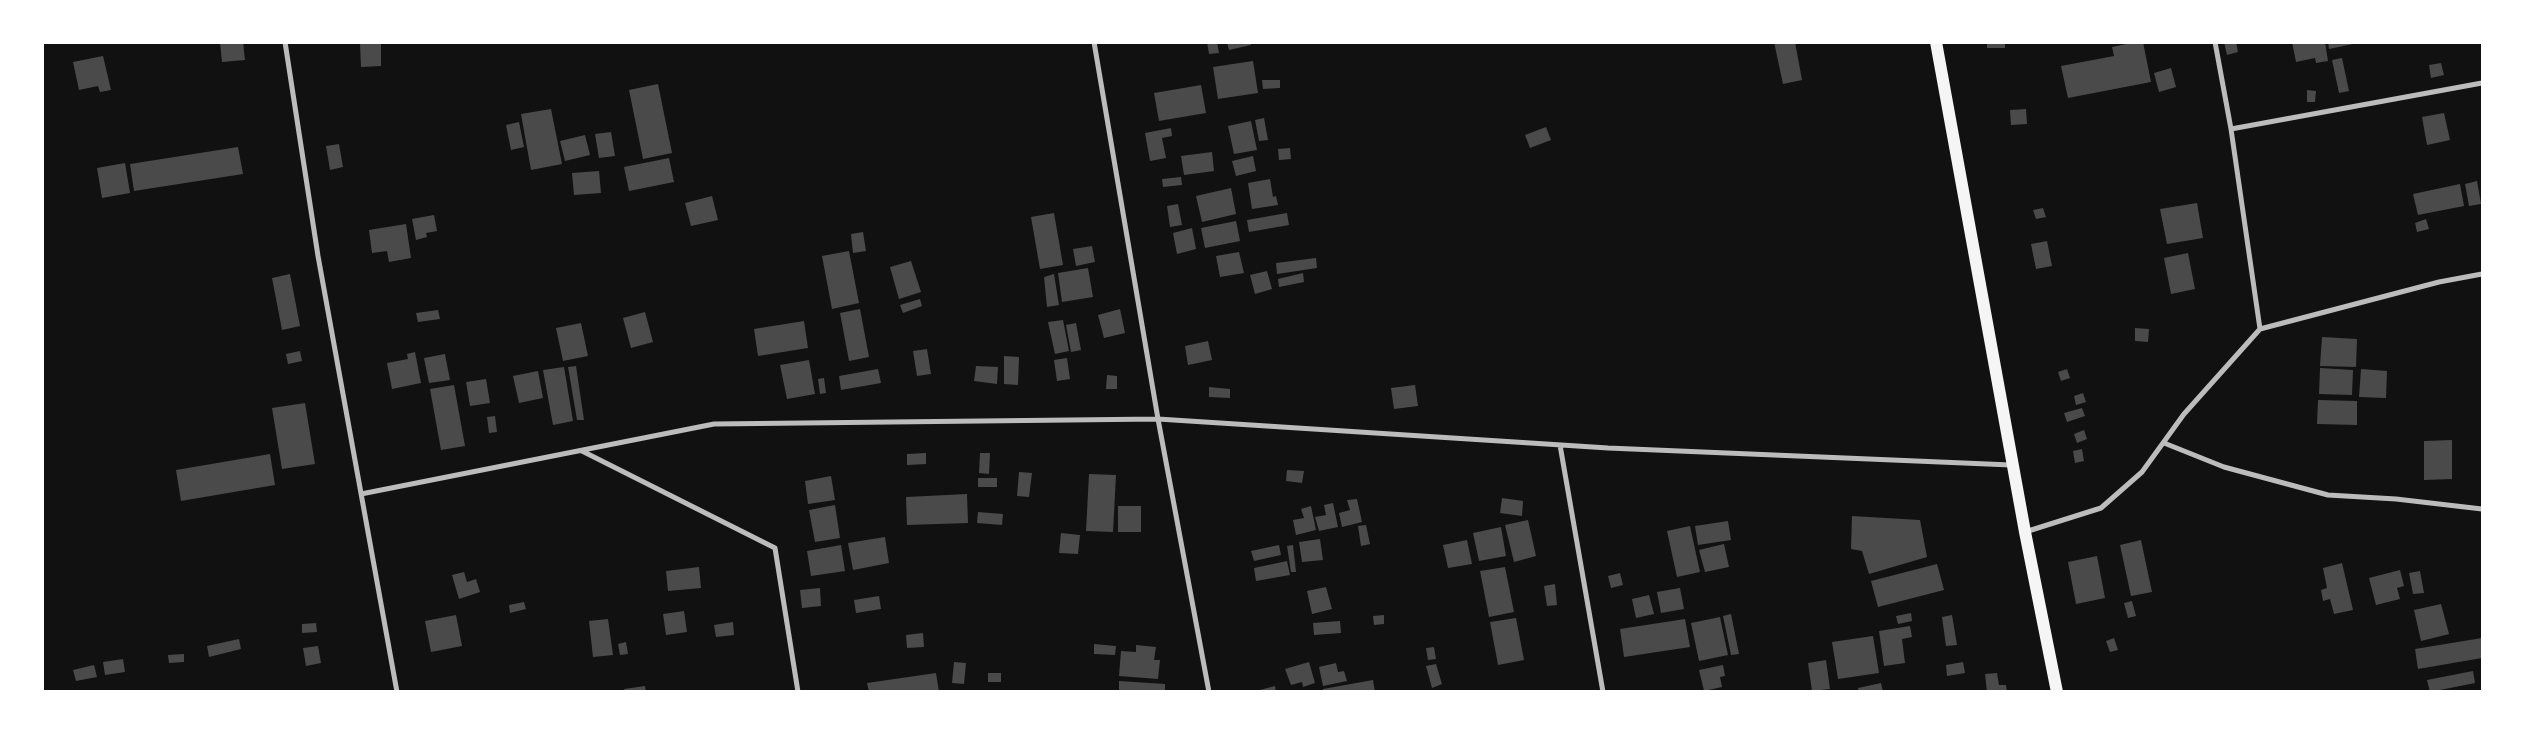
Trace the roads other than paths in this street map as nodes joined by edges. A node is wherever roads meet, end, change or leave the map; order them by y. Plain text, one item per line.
1 (286, 42) edge
2 (1094, 42) edge
3 (1936, 42) edge
4 (2215, 42) edge
5 (2482, 84) edge
6 (2230, 129) junction
7 (2482, 274) edge
8 (2260, 329) junction
9 (1158, 419) junction
10 (2164, 443) junction
11 (1560, 445) junction
12 (582, 450) junction
13 (2014, 466) junction
14 (361, 494) junction
15 (2482, 509) edge
16 (2025, 532) junction
17 (397, 692) edge
18 (798, 692) edge
19 (1209, 692) edge
20 (1603, 692) edge
21 (2057, 692) edge

1 - 14 street
2 - 9 street
3 - 13 main road
4 - 6 street
5 - 6 street
6 - 8 street
7 - 8 street
8 - 10 street
9 - 11 street
9 - 12 street
9 - 19 street
10 - 15 street
10 - 16 street
11 - 13 street
11 - 20 street
12 - 14 street
12 - 18 street
13 - 16 main road
14 - 17 street
16 - 21 main road

